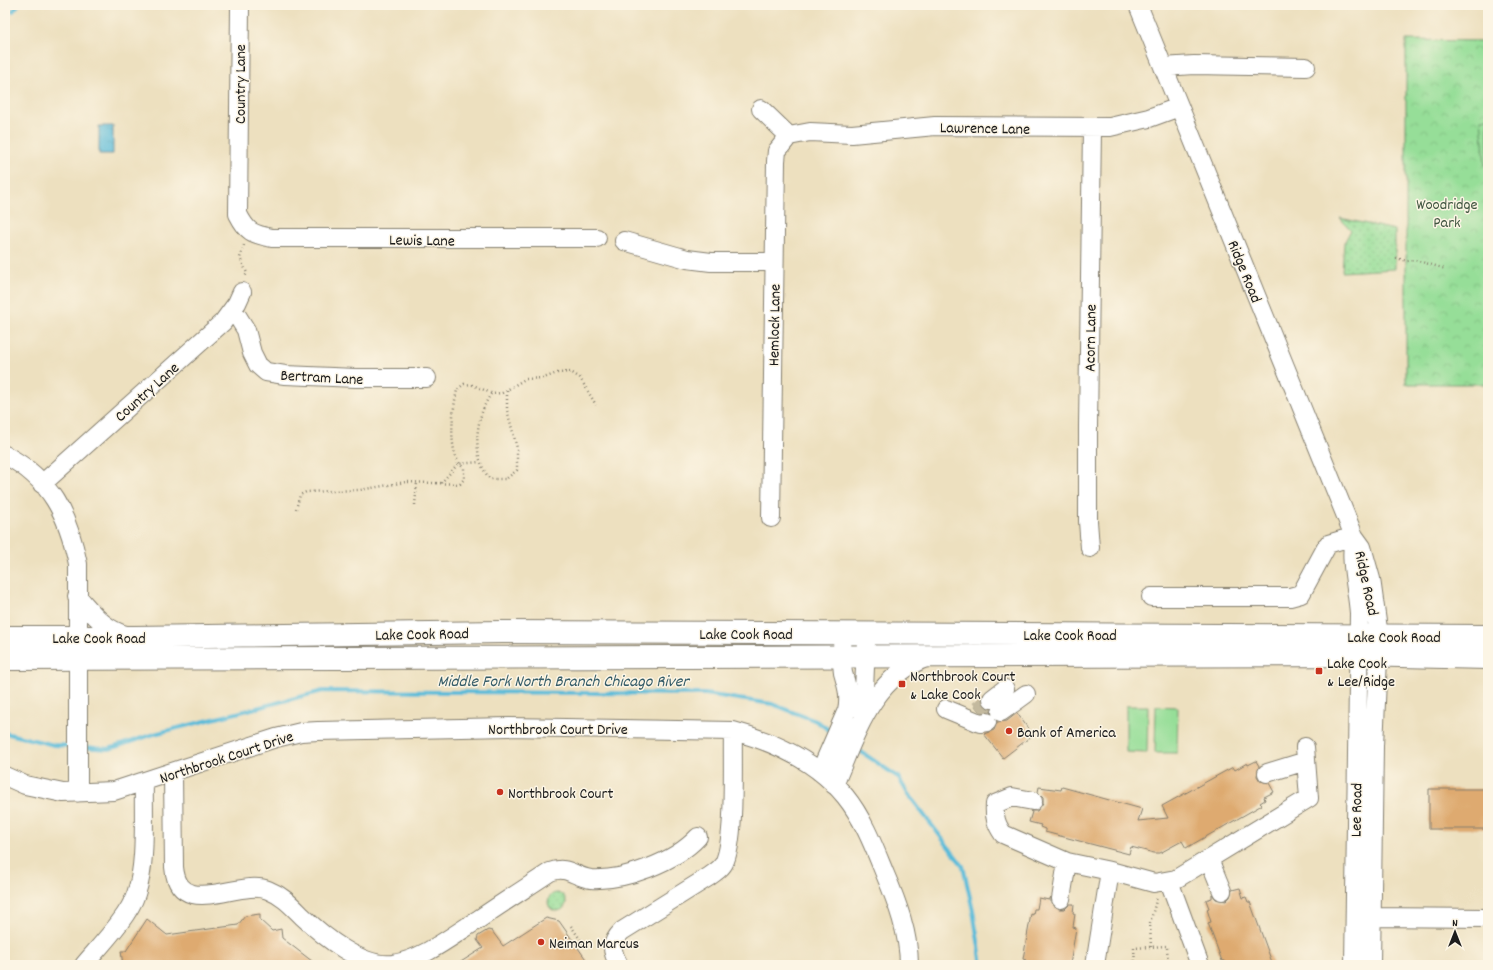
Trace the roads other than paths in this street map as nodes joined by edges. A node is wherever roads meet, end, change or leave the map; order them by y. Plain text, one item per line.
1 (240, 5) edge
2 (1138, 5) edge
3 (1163, 67) junction
4 (1306, 67) dead end
5 (1179, 107) junction
6 (761, 109) dead end
7 (1092, 128) junction
8 (789, 136) junction
9 (250, 231) joint
10 (597, 238) dead end
11 (624, 241) dead end
12 (774, 262) junction
13 (242, 292) road end
14 (232, 309) junction
15 (427, 378) dead end
16 (5, 455) edge
17 (42, 484) junction
18 (771, 518) dead end
19 (1354, 536) junction
20 (1090, 548) dead end
21 (77, 596) junction
22 (1151, 597) dead end
23 (842, 633) junction
24 (866, 633) junction
25 (1488, 636) edge
26 (5, 637) edge
27 (134, 637) junction
28 (77, 638) junction
29 (1368, 646) junction
30 (843, 656) junction
31 (929, 656) junction
32 (866, 657) junction
33 (1488, 658) edge
34 (5, 659) edge
35 (77, 670) junction
36 (993, 707) tunnel mouth
37 (946, 708) dead end
38 (863, 718) junction
39 (733, 731) junction
40 (173, 772) junction
41 (820, 772) junction
42 (1266, 774) dead end
43 (5, 776) edge
44 (144, 782) junction
45 (834, 786) junction
46 (78, 793) junction
47 (1033, 801) dead end
48 (698, 837) dead end
49 (1209, 859) junction
50 (1067, 862) junction
51 (1110, 871) junction
52 (1165, 881) junction
53 (1222, 891) dead end
54 (1061, 899) dead end
55 (1371, 917) junction
56 (1488, 918) edge
57 (84, 965) edge
58 (619, 965) edge
59 (909, 965) edge
60 (1095, 965) edge
61 (1200, 965) edge
62 (1354, 965) edge
63 (1371, 965) edge

1 - 9 street, Country Lane
2 - 3 street, Ridge Road
3 - 4 street
3 - 5 street, Ridge Road
5 - 7 street, Lawrence Lane
5 - 19 street, Ridge Road
6 - 8 street
7 - 8 street, Lawrence Lane
7 - 20 street, Acorn Lane
8 - 12 street, Hemlock Lane
9 - 10 street, Lewis Lane
11 - 12 street
12 - 18 street, Hemlock Lane
13 - 14 street, Country Lane
14 - 15 street, Bertram Lane
14 - 17 street, Country Lane
16 - 17 street
17 - 21 street
19 - 22 street
19 - 29 street, Ridge Road
21 - 27 street
21 - 28 street
23 - 24 main road, Lake Cook Road
23 - 27 main road, Lake Cook Road
23 - 30 street
24 - 29 main road, Lake Cook Road
24 - 32 street
25 - 29 main road, Lake Cook Road
26 - 28 main road, Lake Cook Road
27 - 28 main road, Lake Cook Road
28 - 35 street
29 - 31 main road, Lake Cook Road
29 - 33 main road, Lake Cook Road
29 - 55 street, Lee Road
29 - 62 street, Lee Road
30 - 32 main road, Lake Cook Road
30 - 35 main road, Lake Cook Road
30 - 41 street
31 - 32 main road, Lake Cook Road
31 - 38 street
32 - 38 street
34 - 35 main road, Lake Cook Road
35 - 46 street
36 - 37 street
38 - 45 street
39 - 40 street, Northbrook Court Drive
39 - 41 street, Northbrook Court Drive
39 - 58 street
40 - 44 street, Northbrook Court Drive
40 - 48 street
41 - 45 street, Northbrook Court Drive
42 - 49 street
43 - 46 street, Northbrook Court Drive
44 - 46 street, Northbrook Court Drive
44 - 57 street
45 - 59 street, Northbrook Court Drive
47 - 50 street
49 - 52 street
49 - 53 street
50 - 51 street
50 - 54 street
51 - 52 street
51 - 60 street
52 - 61 street
55 - 56 street
55 - 63 street, Lee Road

